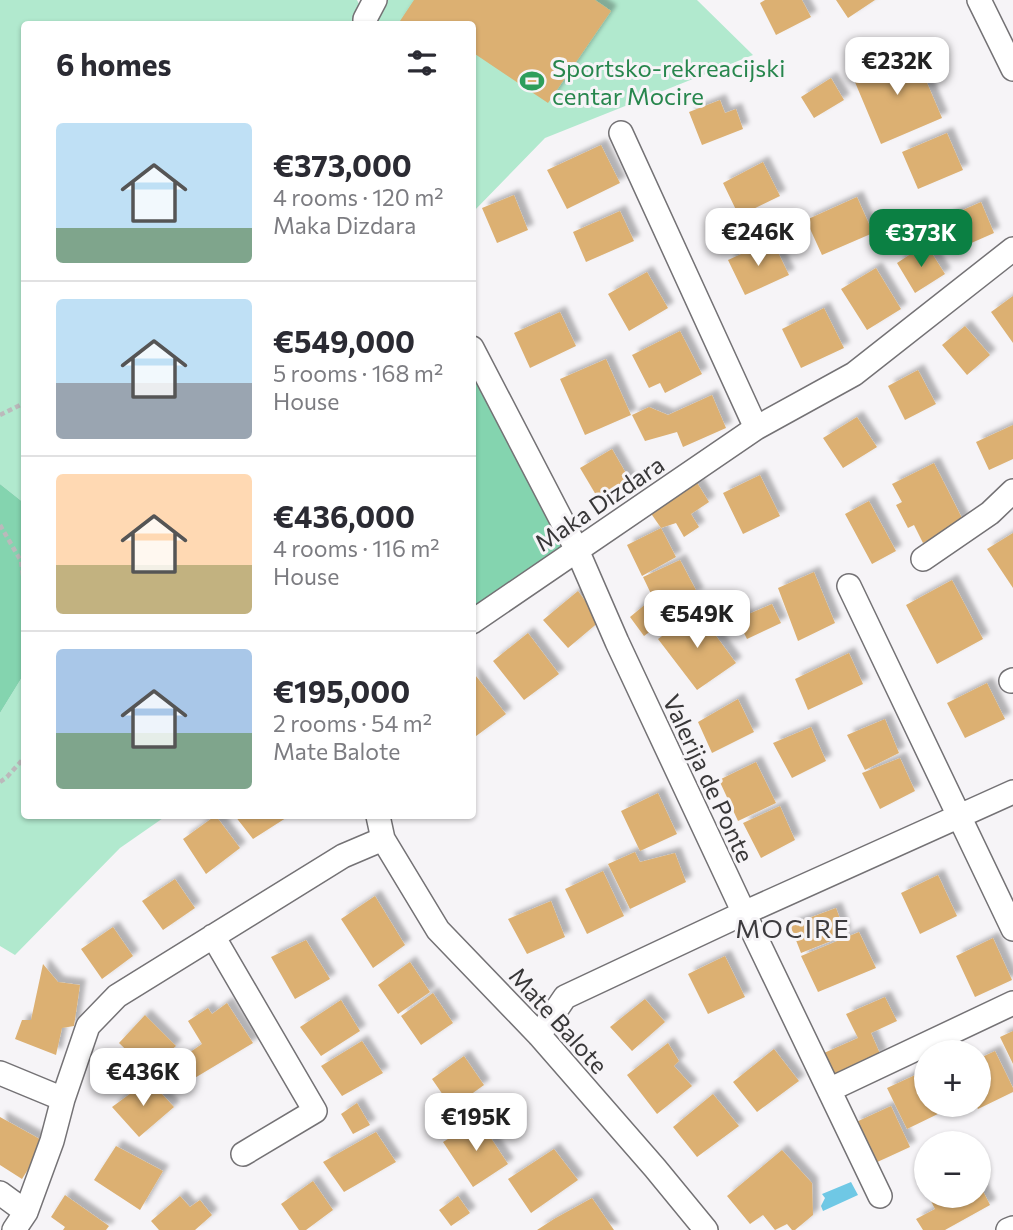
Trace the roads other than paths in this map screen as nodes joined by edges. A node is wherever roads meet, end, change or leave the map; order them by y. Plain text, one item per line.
1 (375, 0) edge
2 (987, 3) edge
3 (366, 21) edge
4 (1013, 69) edge
5 (621, 133) dead end
6 (1013, 248) edge
7 (476, 356) edge
8 (756, 428) junction
9 (1013, 491) edge
10 (577, 550) junction
11 (923, 559) dead end
12 (849, 586) dead end
13 (476, 619) edge
14 (1013, 792) edge
15 (960, 816) junction
16 (379, 819) edge
17 (383, 839) junction
18 (744, 913) junction
19 (1013, 929) edge
20 (213, 936) junction
21 (1013, 1003) edge
22 (539, 1035) junction
23 (0, 1073) edge
24 (829, 1090) junction
25 (63, 1099) junction
26 (243, 1154) dead end
27 (0, 1193) edge
28 (880, 1196) dead end
29 (20, 1221) edge
30 (706, 1230) edge

1 - 3 street
2 - 4 street
5 - 8 street
6 - 8 street, Maka Dizdara
7 - 10 street, Valerija de Ponte
8 - 10 street, Maka Dizdara
9 - 11 street
10 - 13 street, Maka Dizdara
10 - 18 street, Valerija de Ponte
12 - 15 street
14 - 15 street
15 - 18 street
15 - 19 street
16 - 17 street
17 - 20 street
17 - 22 street, Mate Balote
18 - 22 street
18 - 24 street, Valerija de Ponte
20 - 25 street
20 - 26 street
21 - 24 street
22 - 30 street, Mate Balote
23 - 25 street
24 - 28 street, Valerija de Ponte
25 - 29 street
27 - 29 street

